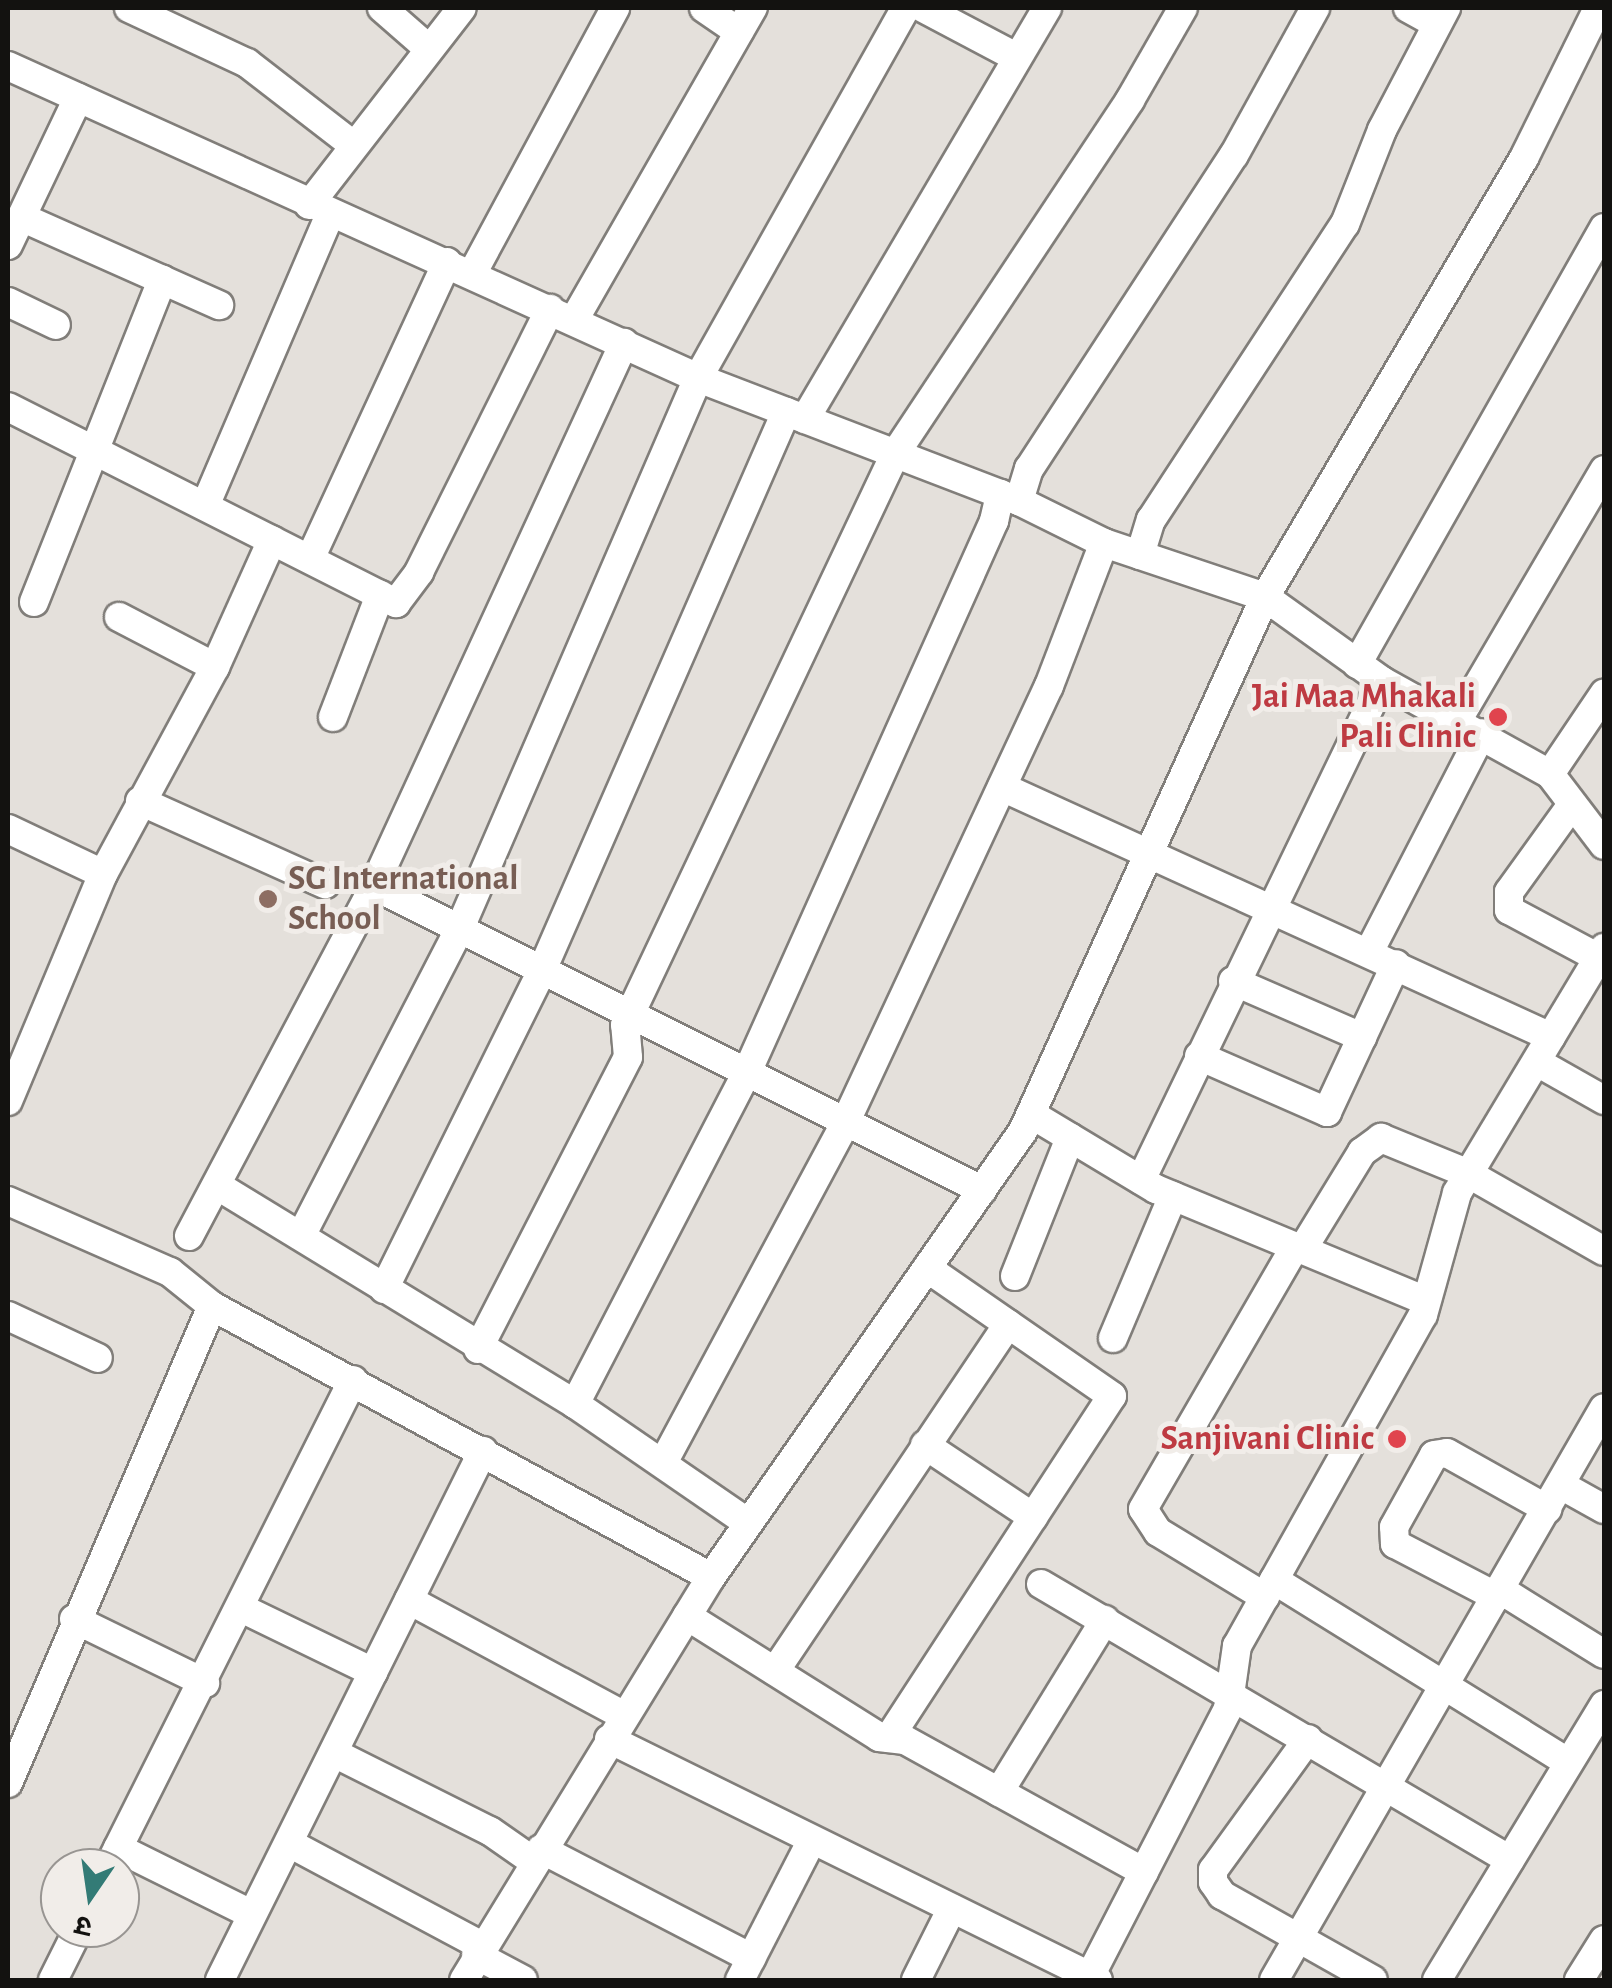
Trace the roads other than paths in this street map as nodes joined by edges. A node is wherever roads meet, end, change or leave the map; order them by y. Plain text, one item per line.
1 (129, 8) edge
2 (382, 8) edge
3 (462, 8) edge
4 (615, 8) edge
5 (704, 8) edge
6 (906, 8) edge
7 (924, 8) edge
8 (1046, 8) edge
9 (1183, 8) edge
10 (1314, 8) edge
11 (1408, 8) edge
12 (1598, 8) edge
13 (162, 14) edge
14 (1442, 16) edge
15 (746, 20) edge
16 (429, 49) junction
17 (1016, 57) junction
18 (8, 66) edge
19 (78, 98) junction
20 (354, 145) junction
21 (320, 210) junction
22 (21, 218) junction
23 (1604, 228) edge
24 (8, 245) edge
25 (459, 268) junction
26 (162, 280) junction
27 (8, 302) edge
28 (220, 305) dead end
29 (562, 314) junction
30 (56, 325) dead end
31 (624, 343) junction
32 (698, 378) junction
33 (10, 415) edge
34 (796, 415) junction
35 (90, 448) junction
36 (895, 454) junction
37 (1604, 470) edge
38 (1009, 498) junction
39 (205, 506) junction
40 (272, 540) junction
41 (1104, 543) junction
42 (1140, 555) junction
43 (310, 560) junction
44 (380, 595) junction
45 (1265, 597) junction
46 (34, 602) dead end
47 (119, 618) dead end
48 (1357, 664) junction
49 (215, 667) junction
50 (1382, 681) junction
51 (1604, 694) edge
52 (333, 717) dead end
53 (1469, 727) junction
54 (1550, 774) junction
55 (1002, 787) junction
56 (140, 801) junction
57 (1571, 806) junction
58 (8, 829) edge
59 (1604, 845) edge
60 (1149, 852) junction
61 (102, 874) junction
62 (324, 884) dead end
63 (374, 886) junction
64 (1269, 904) junction
65 (460, 928) junction
66 (1369, 952) junction
67 (1601, 953) edge
68 (1396, 964) junction
69 (543, 968) junction
70 (1234, 981) junction
71 (633, 1011) junction
72 (1362, 1037) junction
73 (1551, 1037) junction
74 (1199, 1056) junction
75 (1537, 1062) junction
76 (748, 1070) junction
77 (8, 1096) edge
78 (1604, 1100) edge
79 (1031, 1114) junction
80 (846, 1121) junction
81 (1070, 1138) junction
82 (1468, 1174) junction
83 (1141, 1180) junction
84 (218, 1186) junction
85 (982, 1190) junction
86 (1173, 1196) junction
87 (8, 1201) edge
88 (189, 1236) dead end
89 (301, 1236) junction
90 (1298, 1248) junction
91 (1604, 1252) edge
92 (927, 1268) junction
93 (1015, 1276) dead end
94 (384, 1289) junction
95 (1426, 1301) junction
96 (212, 1306) junction
97 (8, 1316) edge
98 (1008, 1324) junction
99 (1114, 1338) dead end
100 (478, 1349) junction
101 (98, 1358) dead end
102 (354, 1380) junction
103 (575, 1404) junction
104 (1604, 1408) edge
105 (926, 1446) junction
106 (484, 1451) junction
107 (663, 1462) junction
108 (1554, 1497) junction
109 (1604, 1509) edge
110 (1033, 1517) junction
111 (748, 1523) junction
112 (711, 1577) junction
113 (1041, 1584) dead end
114 (1270, 1588) junction
115 (1499, 1593) junction
116 (410, 1600) junction
117 (241, 1608) junction
118 (687, 1616) junction
119 (74, 1619) junction
120 (1105, 1620) junction
121 (1604, 1654) edge
122 (373, 1672) junction
123 (775, 1672) junction
124 (205, 1682) junction
125 (1446, 1687) junction
126 (1230, 1691) junction
127 (1604, 1704) edge
128 (617, 1728) junction
129 (889, 1738) junction
130 (1308, 1738) junction
131 (334, 1753) junction
132 (1568, 1762) junction
133 (8, 1783) edge
134 (1388, 1788) junction
135 (999, 1792) junction
136 (812, 1840) junction
137 (289, 1843) junction
138 (119, 1848) edge
139 (537, 1855) junction
140 (1510, 1860) junction
141 (140, 1869) edge
142 (1144, 1872) junction
143 (952, 1908) junction
144 (251, 1914) junction
145 (1299, 1938) junction
146 (1604, 1940) edge
147 (69, 1948) edge
148 (473, 1960) edge
149 (746, 1969) edge
150 (1092, 1979) edge
151 (53, 1980) edge
152 (220, 1980) edge
153 (522, 1980) edge
154 (916, 1980) edge
155 (1274, 1980) edge
156 (1374, 1980) edge
157 (1437, 1980) edge
158 (1579, 1980) edge

1 - 13 street
2 - 16 street
3 - 16 street
4 - 25 street
5 - 15 street
6 - 32 street
7 - 17 street
8 - 17 street
9 - 36 street
10 - 38 street
11 - 14 street
12 - 45 street
13 - 20 street
14 - 42 street
15 - 29 street
16 - 20 street
17 - 34 street
18 - 19 street
19 - 21 street
19 - 22 street
20 - 21 street
21 - 25 street
21 - 39 street
22 - 24 street
22 - 26 street
23 - 48 street
25 - 29 street
25 - 43 street
26 - 28 street
26 - 35 street
27 - 30 street
29 - 31 street
29 - 44 street
31 - 32 street
31 - 63 street
32 - 34 street
32 - 65 street
33 - 35 street
34 - 36 street
34 - 69 street
35 - 39 street
35 - 46 street
36 - 38 street
36 - 71 street
37 - 53 street
38 - 41 street
38 - 76 street
39 - 40 street
40 - 43 street
40 - 49 street
41 - 42 street
41 - 55 street
42 - 45 street
43 - 44 street
44 - 52 street
45 - 48 street
45 - 60 street
47 - 49 street
48 - 50 street
49 - 56 street
50 - 53 street
50 - 64 street
51 - 54 street
53 - 54 street
53 - 66 street
54 - 57 street
55 - 60 street
55 - 80 street
56 - 61 street
56 - 62 street
57 - 59 street
57 - 67 street
58 - 61 street
60 - 64 street
60 - 79 street
61 - 77 street
63 - 65 street
63 - 84 street
64 - 66 street
64 - 70 street
65 - 69 street
65 - 89 street
66 - 68 street
67 - 73 street
68 - 72 street
68 - 73 street
69 - 71 street
69 - 94 street
70 - 72 street
70 - 74 street
71 - 76 street
71 - 100 street
72 - 74 street
73 - 75 street
74 - 83 street
75 - 78 street
75 - 82 street
76 - 80 street
76 - 103 street
79 - 81 street
79 - 85 street
80 - 85 street
80 - 107 street
81 - 83 street
81 - 93 street
82 - 90 street
82 - 91 street
82 - 95 street
83 - 86 street
84 - 88 street
84 - 89 street
85 - 92 street
86 - 90 street
86 - 99 street
87 - 96 street
89 - 94 street
90 - 95 street
90 - 114 street
92 - 98 street
92 - 111 street
94 - 100 street
95 - 114 street
96 - 102 street
96 - 119 street
97 - 101 street
98 - 105 street
98 - 110 street
100 - 103 street
102 - 106 street
102 - 117 street
103 - 107 street
104 - 108 street
105 - 110 street
105 - 123 street
106 - 112 street
106 - 116 street
107 - 111 street
108 - 109 street
108 - 115 street
108 - 115 street
110 - 129 street
111 - 112 street
112 - 118 street
113 - 120 street
114 - 125 street
114 - 126 street
115 - 121 street
115 - 125 street
116 - 122 street
116 - 128 street
117 - 122 street
117 - 124 street
118 - 123 street
118 - 128 street
119 - 124 street
119 - 133 street
120 - 126 street
120 - 135 street
122 - 131 street
123 - 129 street
124 - 138 street
125 - 132 street
125 - 134 street
126 - 130 street
126 - 142 street
127 - 132 street
128 - 136 street
128 - 139 street
129 - 135 street
130 - 134 street
130 - 145 street
131 - 137 street
131 - 139 street
132 - 140 street
134 - 140 street
134 - 145 street
135 - 142 street
136 - 143 street
136 - 149 street
137 - 144 street
137 - 148 street
139 - 148 street
139 - 149 street
140 - 157 street
141 - 144 street
142 - 150 street
143 - 150 street
143 - 154 street
144 - 152 street
145 - 155 street
145 - 156 street
146 - 158 street
147 - 151 street
148 - 153 street

